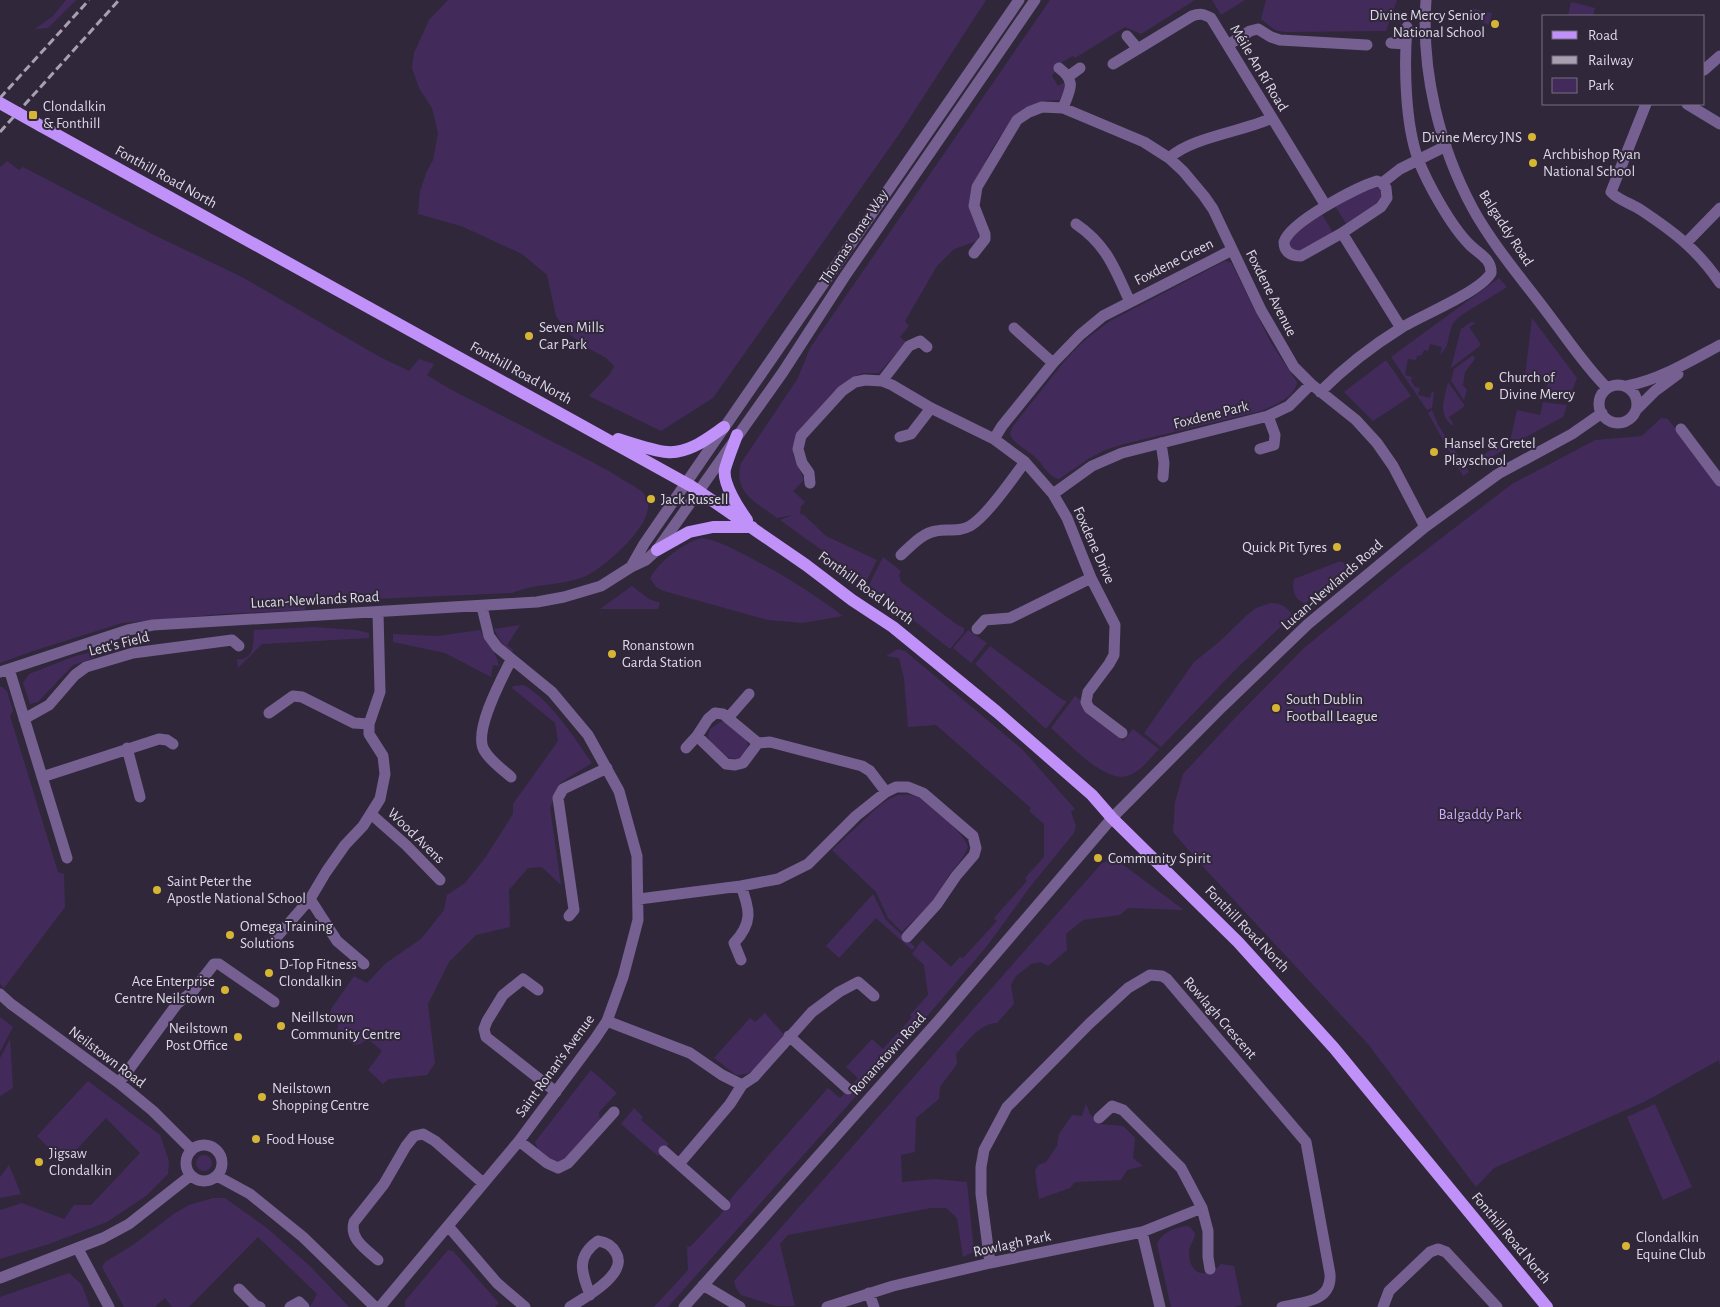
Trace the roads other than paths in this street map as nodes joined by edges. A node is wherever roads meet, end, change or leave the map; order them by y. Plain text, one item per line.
1 (1019, 0) edge
2 (1035, 0) edge
3 (1426, 0) edge
4 (1407, 27) dead end
5 (1127, 36) dead end
6 (1391, 44) dead end
7 (1406, 44) junction
8 (1228, 45) junction
9 (1367, 45) dead end
10 (1138, 49) junction
11 (1720, 56) edge
12 (1113, 64) dead end
13 (1080, 68) dead end
14 (1705, 69) edge
15 (0, 103) edge
16 (1646, 105) edge
17 (1689, 105) edge
18 (1063, 108) junction
19 (1272, 118) junction
20 (1720, 124) edge
21 (1446, 146) junction
22 (1169, 158) junction
23 (1418, 160) junction
24 (1382, 183) junction
25 (1326, 206) junction
26 (1720, 208) edge
27 (1076, 224) dead end
28 (1342, 233) junction
29 (1687, 242) junction
30 (1232, 250) junction
31 (974, 253) dead end
32 (1720, 284) edge
33 (1130, 302) junction
34 (1014, 328) dead end
35 (1401, 328) junction
36 (1720, 345) edge
37 (927, 346) dead end
38 (1720, 353) edge
39 (1053, 362) junction
40 (882, 381) junction
41 (1311, 384) junction
42 (1627, 386) junction
43 (1607, 388) junction
44 (1320, 392) junction
45 (931, 408) junction
46 (1638, 408) junction
47 (1602, 413) junction
48 (1268, 416) junction
49 (724, 427) junction
50 (1681, 430) dead end
51 (594, 432) junction
52 (737, 435) junction
53 (900, 437) dead end
54 (994, 439) junction
55 (1161, 443) junction
56 (1260, 449) dead end
57 (1025, 462) junction
58 (1163, 477) dead end
59 (1720, 481) edge
60 (686, 483) junction
61 (810, 483) dead end
62 (700, 491) junction
63 (1053, 494) junction
64 (752, 527) junction
65 (1425, 527) junction
66 (657, 550) junction
67 (901, 555) dead end
68 (631, 567) junction
69 (1091, 578) junction
70 (482, 607) junction
71 (378, 612) junction
72 (977, 629) dead end
73 (238, 646) dead end
74 (512, 660) junction
75 (5, 670) edge
76 (749, 694) dead end
77 (269, 713) dead end
78 (728, 718) junction
79 (24, 719) junction
80 (369, 724) junction
81 (1122, 733) dead end
82 (697, 736) junction
83 (758, 743) junction
84 (173, 744) dead end
85 (126, 748) junction
86 (686, 748) dead end
87 (735, 765) junction
88 (606, 768) junction
89 (42, 777) junction
90 (511, 777) dead end
91 (732, 778) dead end
92 (886, 792) junction
93 (140, 797) dead end
94 (371, 814) junction
95 (1112, 818) junction
96 (68, 858) dead end
97 (440, 880) dead end
98 (741, 886) junction
99 (310, 899) junction
100 (639, 899) junction
101 (569, 916) dead end
102 (907, 938) dead end
103 (275, 939) dead end
104 (741, 960) dead end
105 (364, 964) dead end
106 (538, 990) dead end
107 (0, 994) edge
108 (874, 996) dead end
109 (274, 1002) dead end
110 (606, 1021) junction
111 (789, 1036) junction
112 (120, 1083) junction
113 (742, 1085) junction
114 (848, 1089) dead end
115 (556, 1092) junction
116 (614, 1112) dead end
117 (1099, 1118) dead end
118 (519, 1141) junction
119 (192, 1150) junction
120 (664, 1151) dead end
121 (679, 1164) junction
122 (190, 1176) junction
123 (217, 1176) junction
124 (484, 1183) junction
125 (725, 1205) dead end
126 (1202, 1208) junction
127 (448, 1226) junction
128 (1142, 1232) junction
129 (78, 1249) junction
130 (378, 1260) dead end
131 (990, 1263) junction
132 (1210, 1269) dead end
133 (0, 1278) edge
134 (703, 1285) junction
135 (239, 1289) dead end
136 (869, 1293) junction
137 (590, 1295) dead end
138 (109, 1307) edge
139 (260, 1307) edge
140 (290, 1307) edge
141 (304, 1307) edge
142 (375, 1307) edge
143 (380, 1307) edge
144 (524, 1307) edge
145 (570, 1307) edge
146 (684, 1307) edge
147 (740, 1307) edge
148 (828, 1307) edge
149 (874, 1307) edge
150 (1160, 1307) edge
151 (1282, 1307) edge
152 (1383, 1307) edge
153 (1497, 1307) edge
154 (1547, 1307) edge

1 - 49 street, Thomas Omer Way
2 - 52 street, Thomas Omer Way
3 - 21 street, Balgaddy Road
4 - 7 street
5 - 10 street
6 - 7 street
7 - 23 street
8 - 9 street
8 - 10 street, Méile An Rí Road
8 - 19 street, Méile An Rí Road
10 - 12 street, Méile An Rí Road
11 - 14 street
13 - 18 street
15 - 51 main road, Fonthill Road North, bridge
16 - 29 street
17 - 20 street
18 - 22 street, Foxdene Avenue
18 - 31 street, Foxdene Avenue
19 - 22 street
19 - 25 street, Méile An Rí Road
21 - 23 street
21 - 43 street, Balgaddy Road
22 - 30 street, Foxdene Avenue
23 - 24 street
23 - 35 street
24 - 25 street
24 - 28 street
25 - 28 street
26 - 29 street
27 - 33 street, Foxdene Green
28 - 35 street
29 - 32 street
30 - 33 street, Foxdene Green
30 - 41 street, Foxdene Avenue
33 - 39 street, Foxdene Green
34 - 39 street
35 - 44 street
36 - 42 street
37 - 40 street
38 - 46 street
39 - 54 street, Foxdene Green
40 - 45 street, Foxdene Drive
40 - 61 street
41 - 44 street, Foxdene Avenue
41 - 48 street, Foxdene Park
42 - 43 street
42 - 46 street
43 - 47 street
44 - 65 street, Foxdene Avenue
45 - 53 street
45 - 54 street, Foxdene Drive
46 - 47 street
47 - 65 street, Lucan-Newlands Road
48 - 55 street, Foxdene Park
48 - 56 street, Foxdene Park
49 - 51 main road
49 - 60 street, Thomas Omer Way
50 - 59 street
51 - 60 main road, Fonthill Road North
52 - 62 street, Thomas Omer Way
52 - 64 main road
54 - 57 street, Foxdene Drive
55 - 58 street, Foxdene Park
55 - 63 street, Foxdene Park
57 - 63 street, Foxdene Drive
57 - 67 street
60 - 62 main road, Fonthill Road North
60 - 68 street, Lucan-Newlands Road
62 - 64 main road, Fonthill Road North
62 - 66 street, Lucan-Newlands Road
63 - 69 street, Foxdene Drive
64 - 66 main road
64 - 95 main road, Fonthill Road North
65 - 95 street, Lucan-Newlands Road
66 - 68 street, Lucan-Newlands Road
68 - 70 street, Lucan-Newlands Road
69 - 72 street
69 - 81 street, Foxdene Drive
70 - 71 street, Lucan-Newlands Road
70 - 74 street, Saint Ronan's Avenue
71 - 75 street, Lucan-Newlands Road
71 - 80 street
73 - 79 street, Lett's Field
74 - 88 street, Saint Ronan's Avenue
74 - 90 street
75 - 79 street
76 - 78 street
77 - 80 street
78 - 82 street
78 - 83 street
79 - 89 street
80 - 94 street, Wood Avens
82 - 86 street
82 - 87 street
83 - 87 street
83 - 92 street
84 - 85 street
85 - 89 street
85 - 93 street
87 - 91 street
88 - 100 street, Saint Ronan's Avenue
88 - 101 street
89 - 96 street
92 - 98 street
92 - 102 street
94 - 97 street, Wood Avens
94 - 99 street, Wood Avens
95 - 134 street, Ronanstown Road
95 - 154 main road, Fonthill Road North
98 - 100 street
98 - 104 street
99 - 103 street, Wood Avens
99 - 105 street
100 - 110 street, Saint Ronan's Avenue
106 - 115 street
107 - 112 street, Neilstown Road
108 - 111 street
109 - 112 street
110 - 113 street
110 - 115 street, Saint Ronan's Avenue
111 - 113 street
111 - 114 street
112 - 119 street, Neilstown Road
113 - 121 street
115 - 118 street, Saint Ronan's Avenue
116 - 118 street
117 - 126 street
118 - 124 street, Saint Ronan's Avenue
119 - 122 street
119 - 123 street
120 - 121 street
121 - 125 street
122 - 123 street
122 - 129 street
123 - 142 street
124 - 127 street, Saint Ronan's Avenue
124 - 130 street
126 - 128 street, Rowlagh Park
126 - 132 street
127 - 143 street, Saint Ronan's Avenue
127 - 144 street
128 - 131 street, Rowlagh Park
128 - 150 street
129 - 133 street
129 - 138 street
131 - 136 street, Rowlagh Park
131 - 151 street, Rowlagh Crescent
134 - 146 street, Ronanstown Road
134 - 147 street
135 - 139 street
136 - 148 street, Rowlagh Park
136 - 149 street
137 - 145 street
140 - 141 street
152 - 153 street

